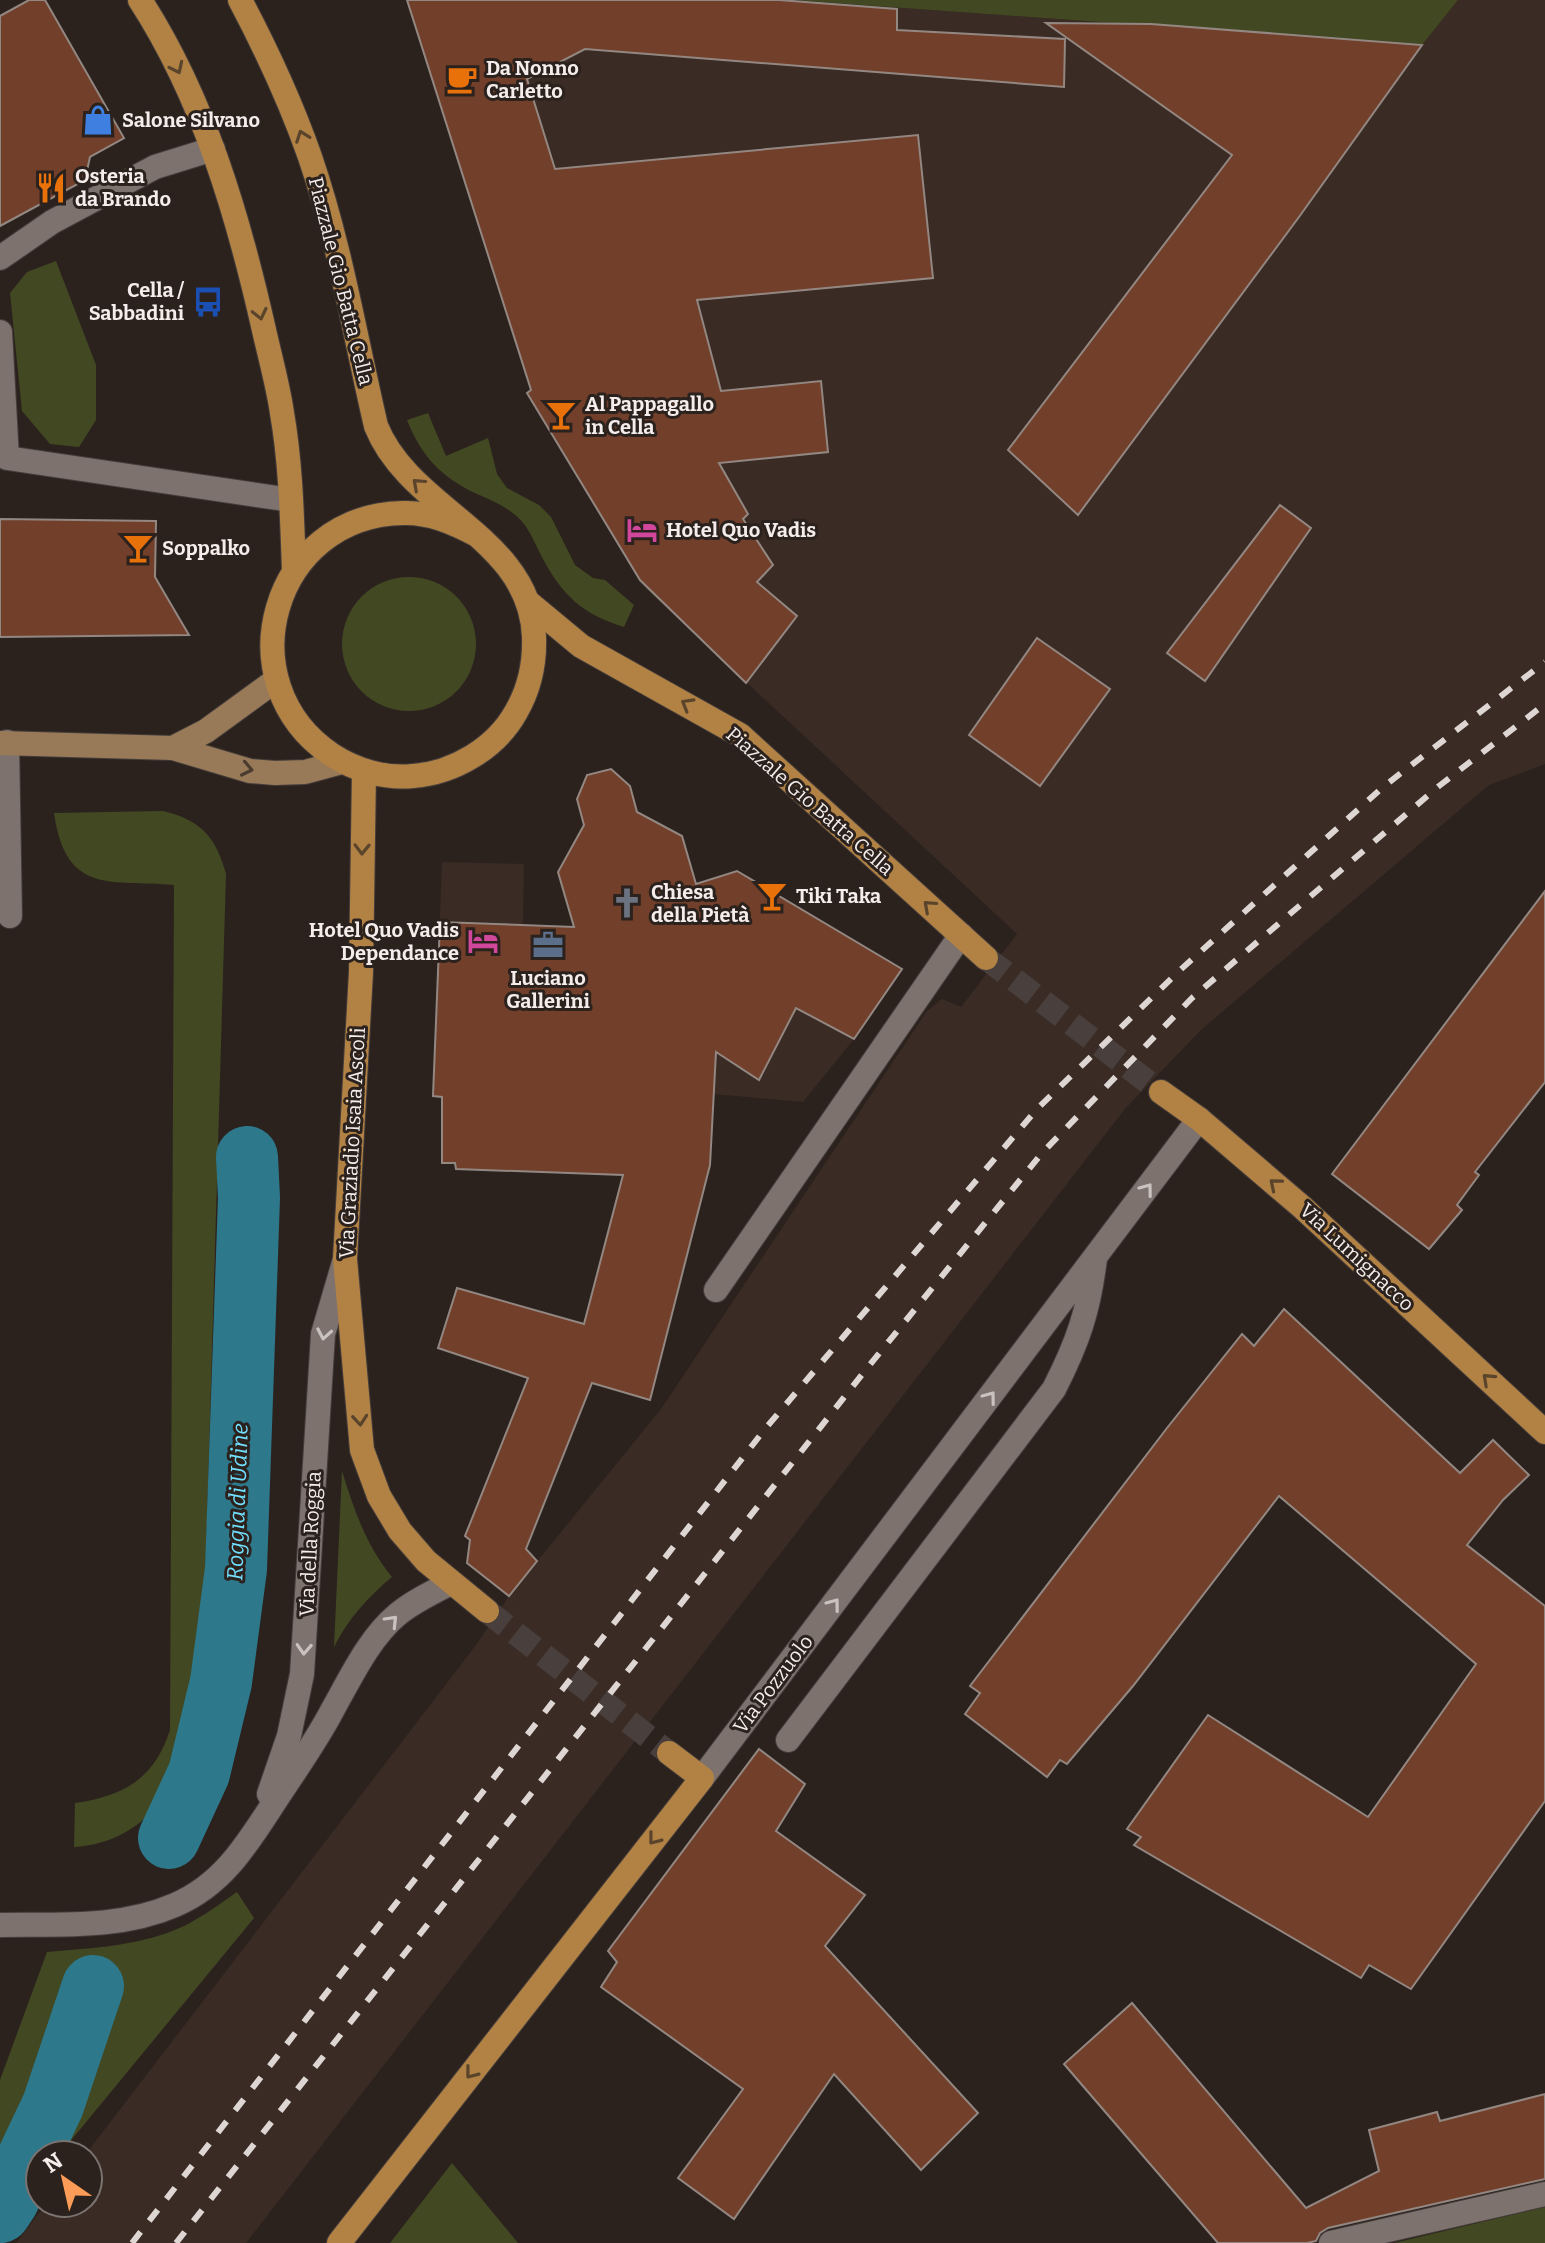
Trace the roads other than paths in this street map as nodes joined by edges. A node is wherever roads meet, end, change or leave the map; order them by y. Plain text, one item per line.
1 (140, 0) edge
2 (240, 0) edge
3 (213, 149) junction
4 (0, 258) edge
5 (0, 332) edge
6 (291, 500) junction
7 (477, 535) junction
8 (294, 571) junction
9 (528, 602) junction
10 (276, 680) junction
11 (4, 742) edge
12 (173, 748) junction
13 (353, 766) junction
14 (10, 916) dead end
15 (961, 935) junction
16 (986, 958) tunnel mouth
17 (1161, 1092) tunnel mouth
18 (1199, 1119) junction
19 (1095, 1258) junction
20 (345, 1259) junction
21 (716, 1290) dead end
22 (1545, 1432) edge
23 (451, 1583) junction
24 (487, 1611) tunnel mouth
25 (788, 1740) dead end
26 (669, 1753) tunnel mouth
27 (702, 1778) junction
28 (258, 1826) junction
29 (0, 1925) edge
30 (1545, 2194) edge
31 (339, 2243) edge
32 (1331, 2243) edge

1 -> 3 main road, Piazzale Gio Batta Cella
7 -> 2 main road, Piazzale Gio Batta Cella
3 - 4 street
3 -> 6 main road, Piazzale Gio Batta Cella
5 - 6 street
6 - 8 main road, Piazzale Gio Batta Cella
7 - 8 main road, Piazzale Gio Batta Cella
7 - 9 main road, Piazzale Gio Batta Cella
8 - 10 main road, Piazzale Gio Batta Cella
9 - 13 main road, Piazzale Gio Batta Cella
15 -> 9 main road, Piazzale Gio Batta Cella
10 - 12 street
10 - 13 main road, Piazzale Gio Batta Cella
11 - 12 street
11 - 14 street
12 -> 13 street
13 -> 20 main road, Via Graziadio Isaia Ascoli
15 - 16 main road, Piazzale Gio Batta Cella
15 - 21 street
17 - 18 main road, Via Lumignacco
19 -> 18 street, Via Pozzuolo
22 -> 18 main road, Via Lumignacco
19 - 25 street
27 -> 19 street, Via Pozzuolo
20 -> 23 main road, Via Graziadio Isaia Ascoli
20 -> 28 street, Via della Roggia
23 - 24 main road, Via Graziadio Isaia Ascoli
28 -> 23 street, Via della Roggia
26 - 27 main road
27 -> 31 main road, Via Pozzuolo
28 - 29 street, Via della Roggia
30 - 32 street

